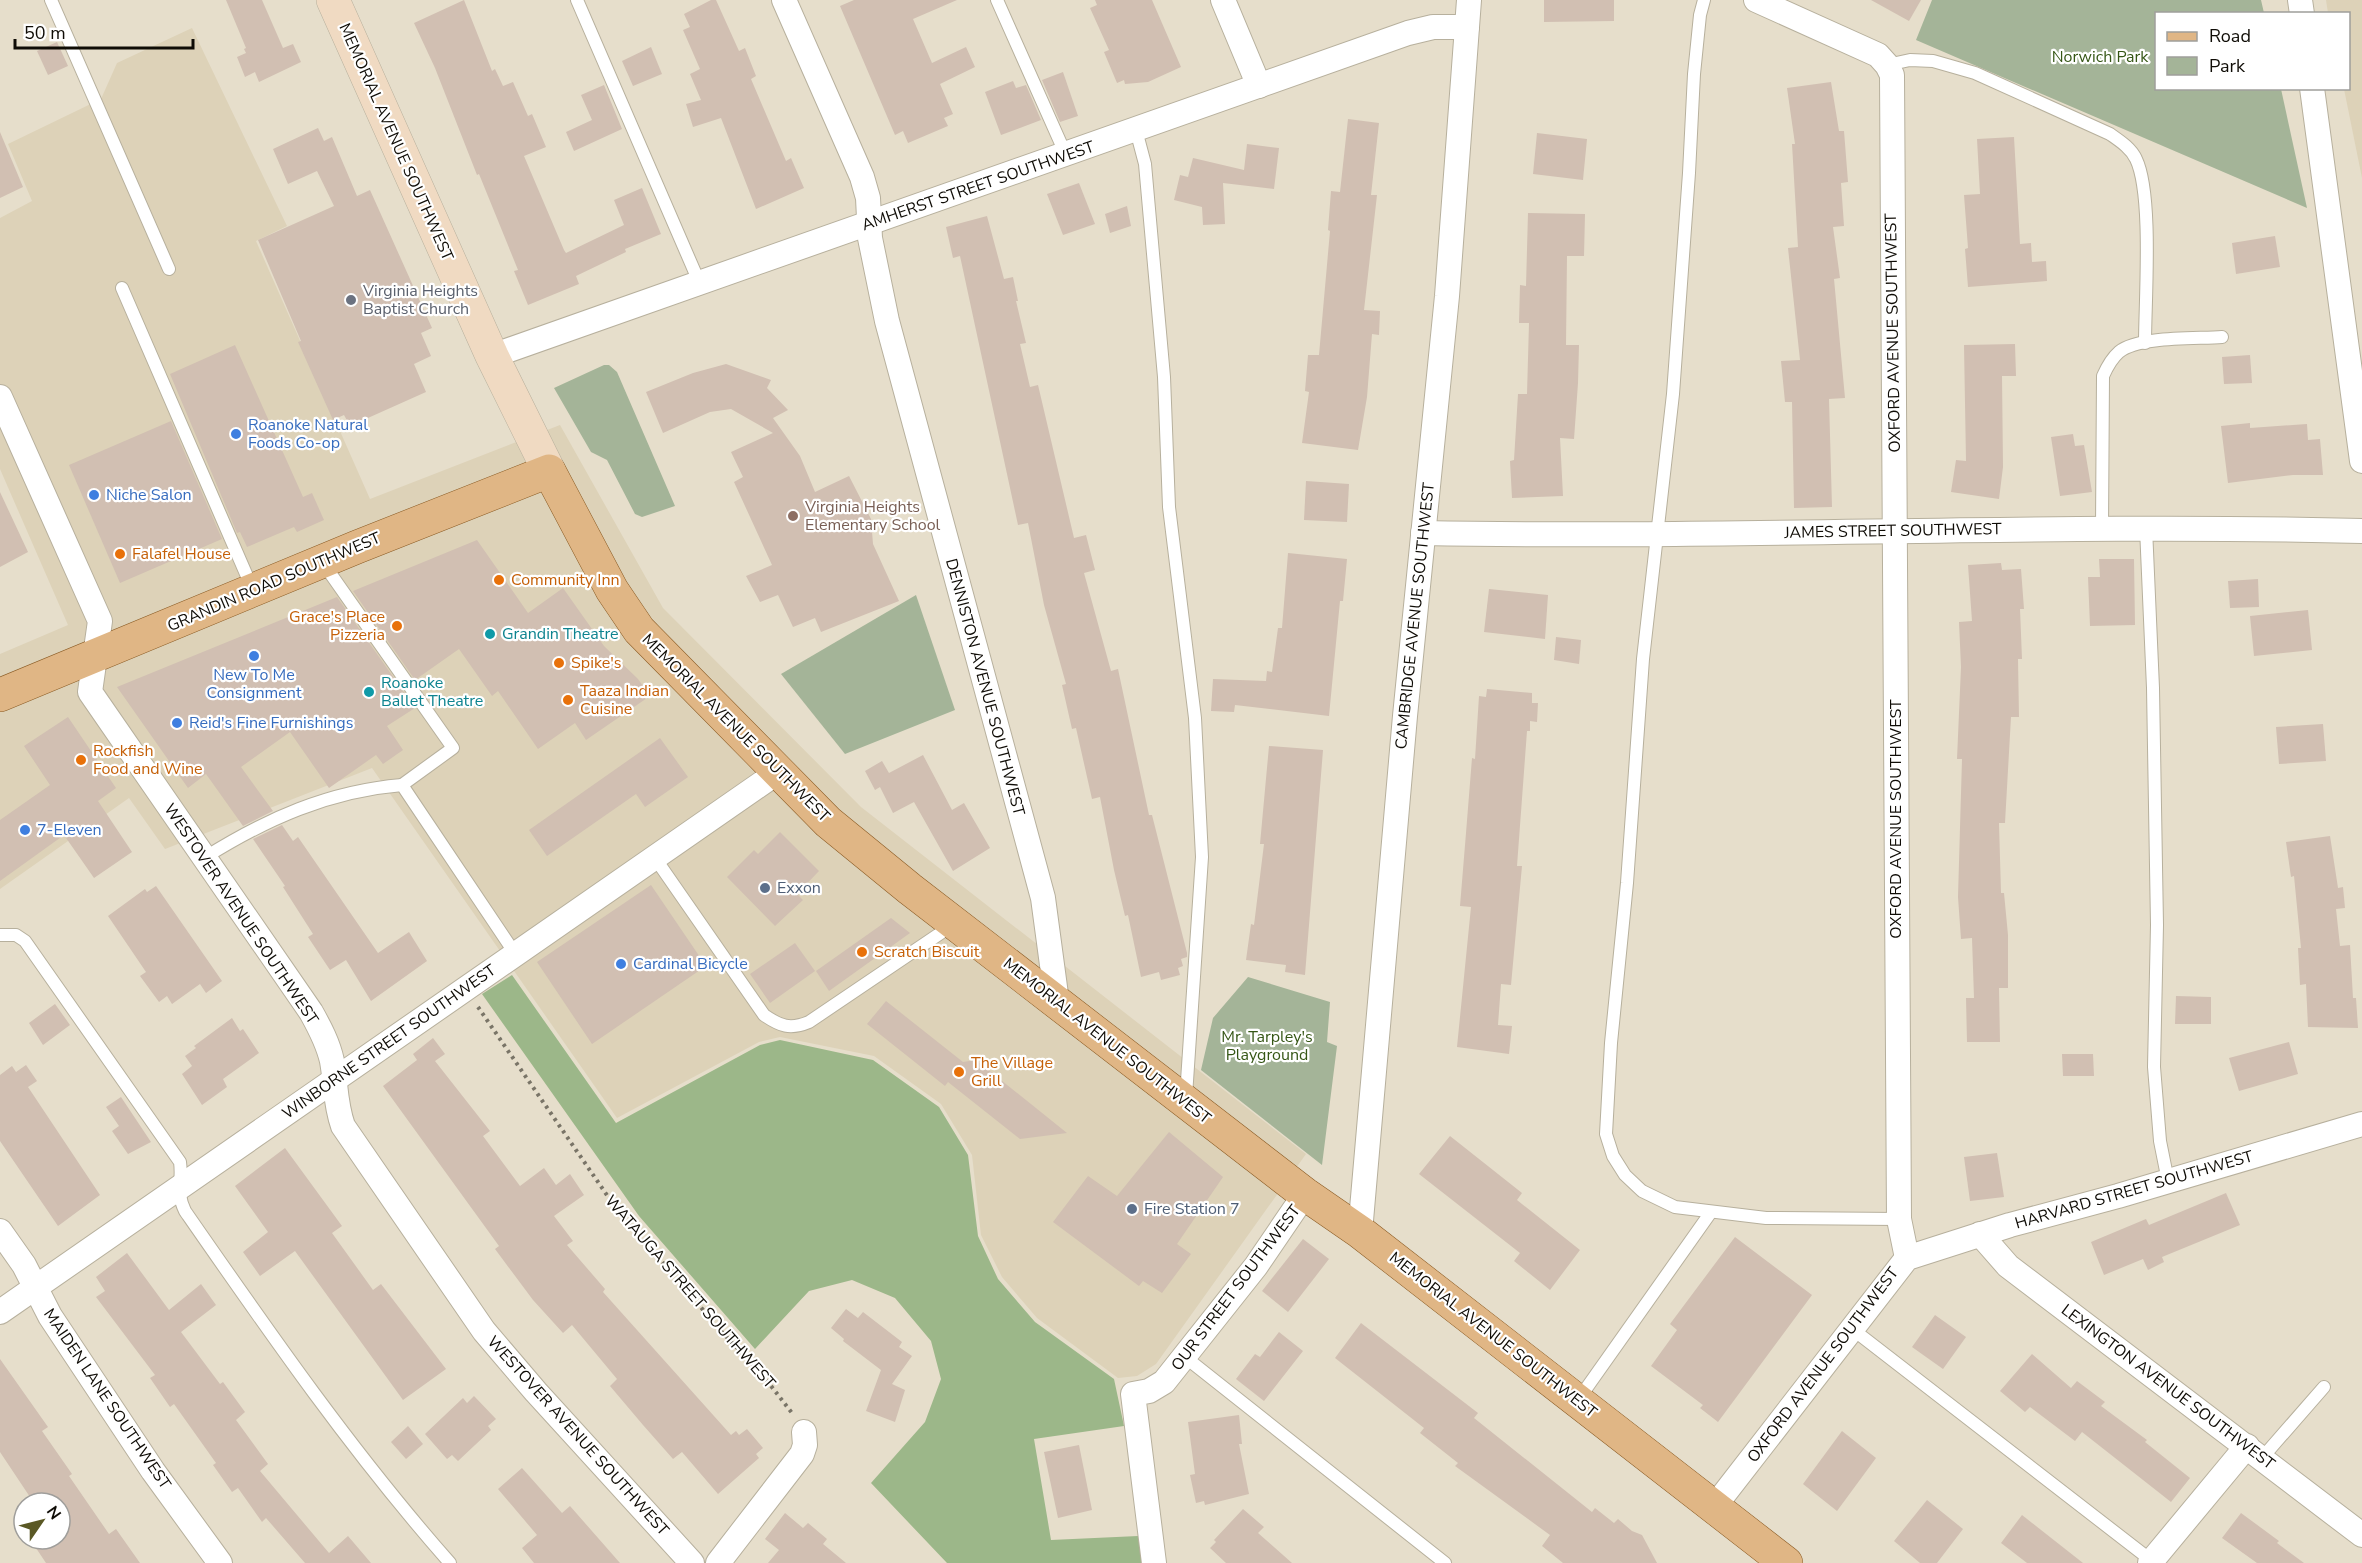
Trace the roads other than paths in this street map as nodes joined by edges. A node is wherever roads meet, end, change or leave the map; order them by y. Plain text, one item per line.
1 (51, 0) edge
2 (333, 0) edge
3 (577, 0) edge
4 (784, 0) edge
5 (997, 0) edge
6 (1223, 0) edge
7 (1469, 0) edge
8 (1704, 0) edge
9 (1756, 0) edge
10 (1467, 27) junction
11 (1887, 65) junction
12 (1259, 86) junction
13 (2312, 90) edge
14 (1136, 130) junction
15 (1066, 155) junction
16 (869, 224) junction
17 (169, 269) dead end
18 (700, 284) junction
19 (122, 288) dead end
20 (2222, 337) dead end
21 (2145, 343) junction
22 (492, 356) junction
23 (0, 398) edge
24 (2362, 461) edge
25 (549, 471) junction
26 (2102, 528) junction
27 (2146, 528) junction
28 (1894, 530) junction
29 (2362, 531) edge
30 (1423, 533) junction
31 (1656, 535) junction
32 (323, 562) junction
33 (254, 591) junction
34 (93, 656) junction
35 (0, 695) edge
36 (778, 772) junction
37 (402, 784) junction
38 (204, 858) junction
39 (655, 858) junction
40 (955, 923) junction
41 (0, 935) edge
42 (516, 955) junction
43 (1057, 1002) junction
44 (334, 1081) junction
45 (1185, 1101) junction
46 (2362, 1124) edge
47 (2168, 1181) junction
48 (179, 1187) junction
49 (1305, 1194) junction
50 (1711, 1212) junction
51 (1899, 1219) junction
52 (0, 1231) edge
53 (1360, 1232) junction
54 (1980, 1234) junction
55 (1907, 1258) junction
56 (35, 1287) junction
57 (0, 1312) edge
58 (1851, 1328) junction
59 (1185, 1357) junction
60 (2324, 1387) dead end
61 (1577, 1401) junction
62 (804, 1432) road end
63 (2255, 1452) junction
64 (1714, 1507) junction
65 (2362, 1535) edge
66 (2151, 1562) edge
67 (220, 1563) edge
68 (450, 1563) edge
69 (692, 1563) edge
70 (718, 1563) edge
71 (1154, 1563) edge
72 (1445, 1563) edge
73 (1786, 1563) edge

1 - 17 lane
2 - 22 street, MEMORIAL AVENUE SOUTHWEST
3 - 18 lane
4 - 16 street, DENNISTON AVENUE SOUTHWEST
5 - 15 lane
6 - 12 street
7 - 10 street, CAMBRIDGE AVENUE SOUTHWEST
8 - 31 lane
9 - 11 street
10 - 12 street, AMHERST STREET SOUTHWEST
10 - 30 street, CAMBRIDGE AVENUE SOUTHWEST
11 - 21 lane
11 - 28 street, OXFORD AVENUE SOUTHWEST
12 - 14 street, AMHERST STREET SOUTHWEST
13 - 24 street
14 - 15 street, AMHERST STREET SOUTHWEST
14 - 45 lane
15 - 16 street, AMHERST STREET SOUTHWEST
16 - 18 street, AMHERST STREET SOUTHWEST
16 - 43 street, DENNISTON AVENUE SOUTHWEST
18 - 22 street, AMHERST STREET SOUTHWEST
19 - 33 lane
20 - 21 lane
21 - 26 lane
22 - 25 street, MEMORIAL AVENUE SOUTHWEST
23 - 34 street, WESTOVER AVENUE SOUTHWEST
25 - 32 main road, GRANDIN ROAD SOUTHWEST
25 - 36 main road, MEMORIAL AVENUE SOUTHWEST
26 - 27 street, JAMES STREET SOUTHWEST
26 - 28 street, JAMES STREET SOUTHWEST
27 - 29 street, JAMES STREET SOUTHWEST
27 - 47 lane
28 - 31 street, JAMES STREET SOUTHWEST
28 - 51 street, OXFORD AVENUE SOUTHWEST
30 - 31 street, JAMES STREET SOUTHWEST
30 - 53 street, CAMBRIDGE AVENUE SOUTHWEST
31 - 50 lane
32 - 33 main road, GRANDIN ROAD SOUTHWEST
32 - 37 lane
33 - 34 main road, GRANDIN ROAD SOUTHWEST
34 - 35 main road, GRANDIN ROAD SOUTHWEST
34 - 38 street, WESTOVER AVENUE SOUTHWEST
36 - 39 street, WINBORNE STREET SOUTHWEST
36 - 40 main road, MEMORIAL AVENUE SOUTHWEST
37 - 38 lane
37 - 42 lane
38 - 44 street, WESTOVER AVENUE SOUTHWEST
39 - 40 lane
39 - 42 street, WINBORNE STREET SOUTHWEST
40 - 43 main road, MEMORIAL AVENUE SOUTHWEST
41 - 48 lane
42 - 44 street, WINBORNE STREET SOUTHWEST
43 - 45 main road, MEMORIAL AVENUE SOUTHWEST
44 - 48 street, WINBORNE STREET SOUTHWEST
44 - 69 street, WESTOVER AVENUE SOUTHWEST
45 - 49 main road, MEMORIAL AVENUE SOUTHWEST
46 - 47 street, HARVARD STREET SOUTHWEST
47 - 54 street, HARVARD STREET SOUTHWEST
48 - 56 street, WINBORNE STREET SOUTHWEST
48 - 68 lane
49 - 53 main road, MEMORIAL AVENUE SOUTHWEST
49 - 59 street, OUR STREET SOUTHWEST
50 - 51 lane
50 - 61 lane
51 - 55 street, OXFORD AVENUE SOUTHWEST
52 - 56 street, MAIDEN LANE SOUTHWEST
53 - 61 main road, MEMORIAL AVENUE SOUTHWEST
54 - 55 street, HARVARD STREET SOUTHWEST
54 - 63 street, LEXINGTON AVENUE SOUTHWEST
55 - 58 street, OXFORD AVENUE SOUTHWEST
56 - 57 street, WINBORNE STREET SOUTHWEST
56 - 67 street, MAIDEN LANE SOUTHWEST
58 - 64 street, OXFORD AVENUE SOUTHWEST
58 - 66 lane
59 - 71 street, OUR STREET SOUTHWEST
59 - 72 lane
60 - 63 lane
61 - 64 main road, MEMORIAL AVENUE SOUTHWEST
62 - 70 street
63 - 65 street, LEXINGTON AVENUE SOUTHWEST
63 - 66 street
64 - 73 main road, MEMORIAL AVENUE SOUTHWEST

